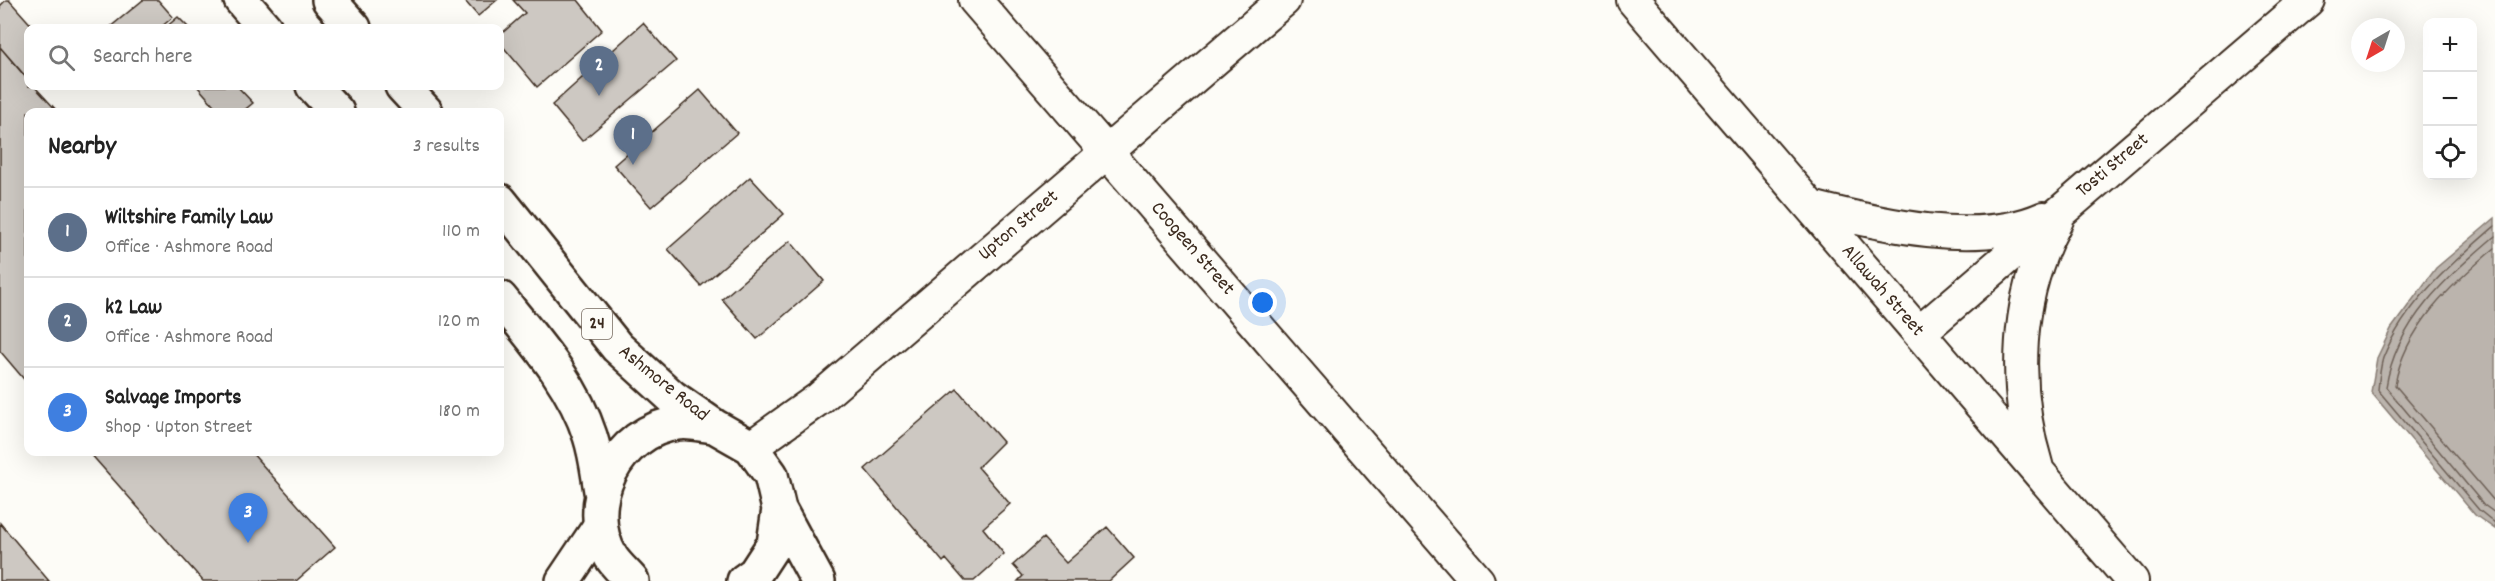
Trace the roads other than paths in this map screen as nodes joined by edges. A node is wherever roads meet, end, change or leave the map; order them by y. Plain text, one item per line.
1 (241, 0) edge
2 (329, 0) edge
3 (975, 0) edge
4 (1284, 0) edge
5 (1633, 0) edge
6 (2308, 0) edge
7 (262, 24) edge
8 (350, 24) edge
9 (317, 90) edge
10 (406, 90) edge
11 (333, 108) edge
12 (422, 108) edge
13 (1108, 151) junction
14 (504, 206) edge
15 (2065, 206) junction
16 (1811, 207) junction
17 (504, 303) edge
18 (1919, 333) junction
19 (714, 426) junction
20 (751, 447) junction
21 (2039, 472) junction
22 (602, 491) junction
23 (779, 509) junction
24 (600, 526) junction
25 (563, 581) edge
26 (632, 581) edge
27 (744, 581) edge
28 (818, 581) edge
29 (1478, 581) edge
30 (2132, 581) edge

1 - 7 main road
2 - 8 main road
3 - 13 street, Coogeen Street
4 - 13 street, Upton Street
5 - 16 street, Allawah Street
6 - 15 street, Tosti Street
9 - 11 main road
10 - 12 main road
13 - 20 street, Upton Street
13 - 29 street, Coogeen Street
14 - 19 main road, Ashmore Road / 24
15 - 16 street
15 - 18 street, Tosti Street
15 - 21 street
16 - 18 street, Allawah Street
17 - 22 main road, 24
18 - 21 street, Allawah Street
19 - 20 main road, 24
19 - 22 main road, 24
20 - 23 main road, 24
21 - 30 street, Allawah Street
22 - 24 main road, 24
23 - 27 main road, 24
23 - 28 main road, 24
24 - 25 main road
24 - 26 main road, 24

